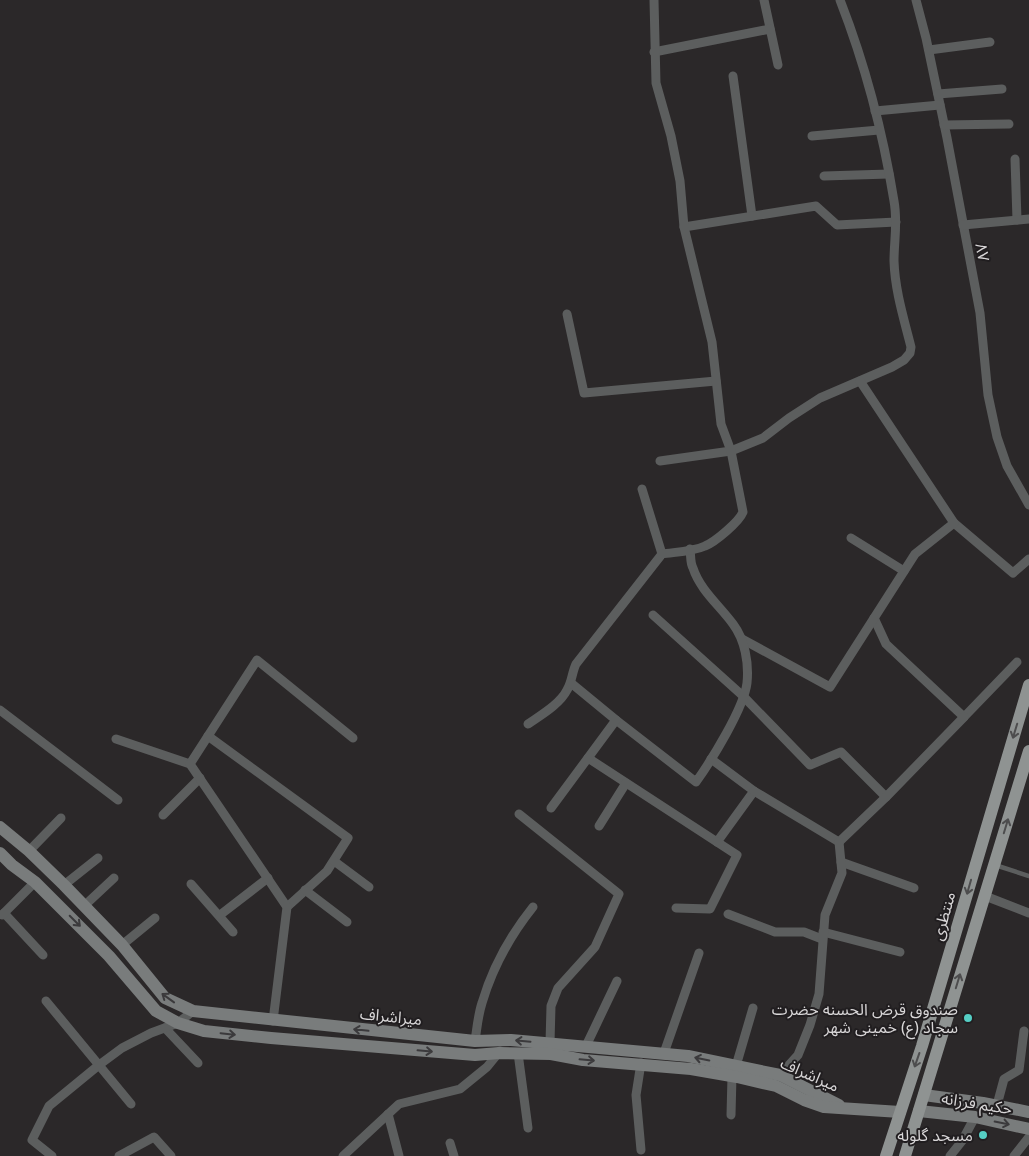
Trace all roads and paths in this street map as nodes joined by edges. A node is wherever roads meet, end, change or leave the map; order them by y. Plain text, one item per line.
1 (654, 0) edge
2 (764, 0) edge
3 (840, 0) edge
4 (916, 0) edge
5 (770, 29) junction
6 (990, 42) dead end
7 (929, 50) junction
8 (654, 52) junction
9 (778, 65) dead end
10 (733, 76) dead end
11 (1002, 89) dead end
12 (938, 94) junction
13 (940, 105) junction
14 (874, 111) junction
15 (1009, 124) dead end
16 (944, 125) junction
17 (879, 130) junction
18 (812, 136) dead end
19 (1015, 159) dead end
20 (889, 174) junction
21 (824, 176) dead end
22 (752, 216) junction
23 (1029, 219) edge
24 (1017, 220) junction
25 (896, 222) junction
26 (963, 225) junction
27 (684, 227) junction
28 (567, 314) dead end
29 (716, 381) junction
30 (860, 381) junction
31 (731, 451) junction
32 (660, 462) dead end
33 (642, 489) dead end
34 (1029, 505) edge
35 (954, 523) junction
36 (852, 538) dead end
37 (690, 550) junction
38 (662, 554) junction
39 (1029, 559) edge
40 (904, 571) junction
41 (654, 615) dead end
42 (874, 618) junction
43 (742, 639) junction
44 (1017, 662) dead end
45 (570, 682) junction
46 (1029, 685) edge
47 (743, 696) junction
48 (0, 710) edge
49 (964, 717) junction
50 (616, 720) junction
51 (528, 724) dead end
52 (208, 736) junction
53 (353, 738) dead end
54 (116, 739) dead end
55 (1029, 752) edge
56 (588, 758) junction
57 (711, 758) junction
58 (190, 764) junction
59 (200, 778) junction
60 (626, 783) junction
61 (754, 790) junction
62 (886, 797) junction
63 (118, 800) dead end
64 (551, 808) dead end
65 (519, 814) dead end
66 (163, 815) dead end
67 (61, 818) dead end
68 (0, 826) edge
69 (599, 826) dead end
70 (717, 842) junction
71 (839, 842) junction
72 (29, 851) junction
73 (0, 853) edge
74 (98, 858) dead end
75 (334, 861) junction
76 (841, 862) junction
77 (994, 864) junction
78 (1029, 876) edge
79 (114, 878) dead end
80 (268, 878) junction
81 (35, 882) junction
82 (191, 884) dead end
83 (64, 885) junction
84 (369, 887) dead end
85 (914, 888) dead end
86 (306, 890) junction
87 (74, 896) junction
88 (985, 896) junction
89 (84, 906) junction
90 (287, 907) junction
91 (533, 907) dead end
92 (61, 908) junction
93 (676, 908) dead end
94 (1029, 913) edge
95 (728, 914) dead end
96 (2, 915) edge
97 (220, 915) junction
98 (155, 918) dead end
99 (347, 922) dead end
100 (233, 932) dead end
101 (823, 935) junction
102 (122, 945) junction
103 (900, 952) dead end
104 (699, 953) dead end
105 (44, 955) dead end
106 (618, 981) dead end
107 (46, 1001) dead end
108 (753, 1008) dead end
109 (193, 1011) junction
110 (273, 1021) junction
111 (929, 1021) junction
112 (178, 1023) junction
113 (945, 1024) junction
114 (165, 1028) junction
115 (1024, 1032) dead end
116 (504, 1040) junction
117 (475, 1041) junction
118 (550, 1043) junction
119 (586, 1046) junction
120 (499, 1053) junction
121 (518, 1053) junction
122 (664, 1054) junction
123 (198, 1063) dead end
124 (641, 1063) junction
125 (99, 1065) junction
126 (734, 1071) junction
127 (780, 1075) junction
128 (924, 1095) junction
129 (131, 1104) dead end
130 (997, 1105) junction
131 (845, 1109) junction
132 (919, 1111) junction
133 (900, 1112) junction
134 (1029, 1112) edge
135 (388, 1114) junction
136 (731, 1115) dead end
137 (975, 1117) junction
138 (528, 1128) dead end
139 (1029, 1129) edge
140 (1029, 1137) edge
141 (450, 1143) dead end
142 (641, 1150) dead end
143 (52, 1156) edge
144 (119, 1156) edge
145 (171, 1156) edge
146 (343, 1156) edge
147 (399, 1156) edge
148 (454, 1156) edge
149 (886, 1156) edge
150 (905, 1156) edge
151 (950, 1156) edge
152 (1014, 1156) edge

1 - 8 street
2 - 5 street
3 - 14 street
4 - 7 street, ۸۷
5 - 8 street
5 - 9 street
6 - 7 street
7 - 12 street, ۸۷
8 - 27 street
10 - 22 street
11 - 12 street
12 - 13 street, ۸۷
13 - 14 street
13 - 16 street, ۸۷
14 - 17 street
15 - 16 street
16 - 26 street, ۸۷
17 - 18 street
17 - 20 street
19 - 24 street
20 - 21 street
20 - 25 street
22 - 25 street
22 - 27 street
23 - 24 street
24 - 26 street
25 - 30 street
26 - 34 street, ۸۷
27 - 29 street
28 - 29 street
29 - 31 street
30 - 31 street
30 - 35 street
31 - 32 street
31 - 37 street
33 - 38 street
35 - 39 street
35 - 40 street
36 - 40 street
37 - 38 street
37 - 43 street
38 - 45 street
40 - 42 street
41 - 47 street
42 - 43 street
42 - 49 street
43 - 47 street
44 - 49 street
45 - 50 street
45 - 51 street
46 -> 111 main road, منتظری
47 - 57 street
47 - 62 street
48 - 63 street
49 - 62 street
50 - 56 street
50 - 57 street
52 - 53 street
52 - 58 street
52 - 75 street
54 - 58 street
77 -> 55 main road, منتظری
56 - 60 street
56 - 64 street
57 - 61 street
58 - 59 street
59 - 66 street
59 - 80 street
60 - 69 street
60 - 70 street
61 - 70 street
61 - 71 street
62 - 71 street
65 - 118 street
67 - 72 street
68 - 72 street, میراشراف
70 - 93 street
71 - 76 street
72 - 83 street, میراشراف
73 - 81 street, میراشراف
74 - 83 street
75 - 84 street
75 - 86 street
76 - 85 street
76 - 101 street
77 - 78 lane
77 - 88 main road, منتظری
79 - 89 street
80 - 90 street
80 - 97 street
81 - 92 street, میراشراف
81 - 96 street
82 - 97 street
83 - 87 street, میراشراف
86 - 90 street
86 - 99 street
87 - 89 street, میراشراف
87 - 92 street
88 - 94 street
113 -> 88 main road, منتظری
89 - 102 street, میراشراف
90 - 110 street
91 - 117 street
92 -> 112 street, میراشراف
95 - 101 street
96 - 105 street
97 - 100 street
98 - 102 street
101 - 103 street
101 - 127 street
109 -> 102 street, میراشراف
104 - 122 street
106 - 119 street
107 - 125 street
108 - 126 street
109 - 110 street, میراشراف
109 - 112 street
117 -> 110 street, میراشراف
111 - 113 main road
111 -> 133 main road, منتظری
112 - 114 street
112 -> 120 street, میراشراف
113 - 128 main road, منتظری
114 - 123 street
114 - 125 street
115 - 130 street
116 - 117 street, میراشراف
118 -> 116 street, میراشراف
116 - 120 street
118 - 119 street, میراشراف
119 - 122 street, میراشراف
120 - 121 street, میراشراف
120 - 135 street
121 -> 124 street, میراشراف
121 - 138 street
126 -> 122 street, میراشراف
124 - 126 street, میراشراف
124 - 142 street
125 - 129 street
125 - 143 street
126 - 127 street, میراشراف
126 - 131 street, میراشراف
126 - 136 street
127 - 131 street, میراشراف
128 - 130 street, حکیم فرزانه
128 - 132 main road, منتظری
130 - 134 street, حکیم فرزانه
131 - 133 street, میراشراف
132 - 137 street, حکیم فرزانه
132 - 150 main road, منتظری
133 - 149 main road, منتظری
135 - 146 street
135 - 147 street
137 -> 139 street, حکیم فرزانه
137 - 151 street
140 - 152 street
141 - 148 street
144 - 145 street

